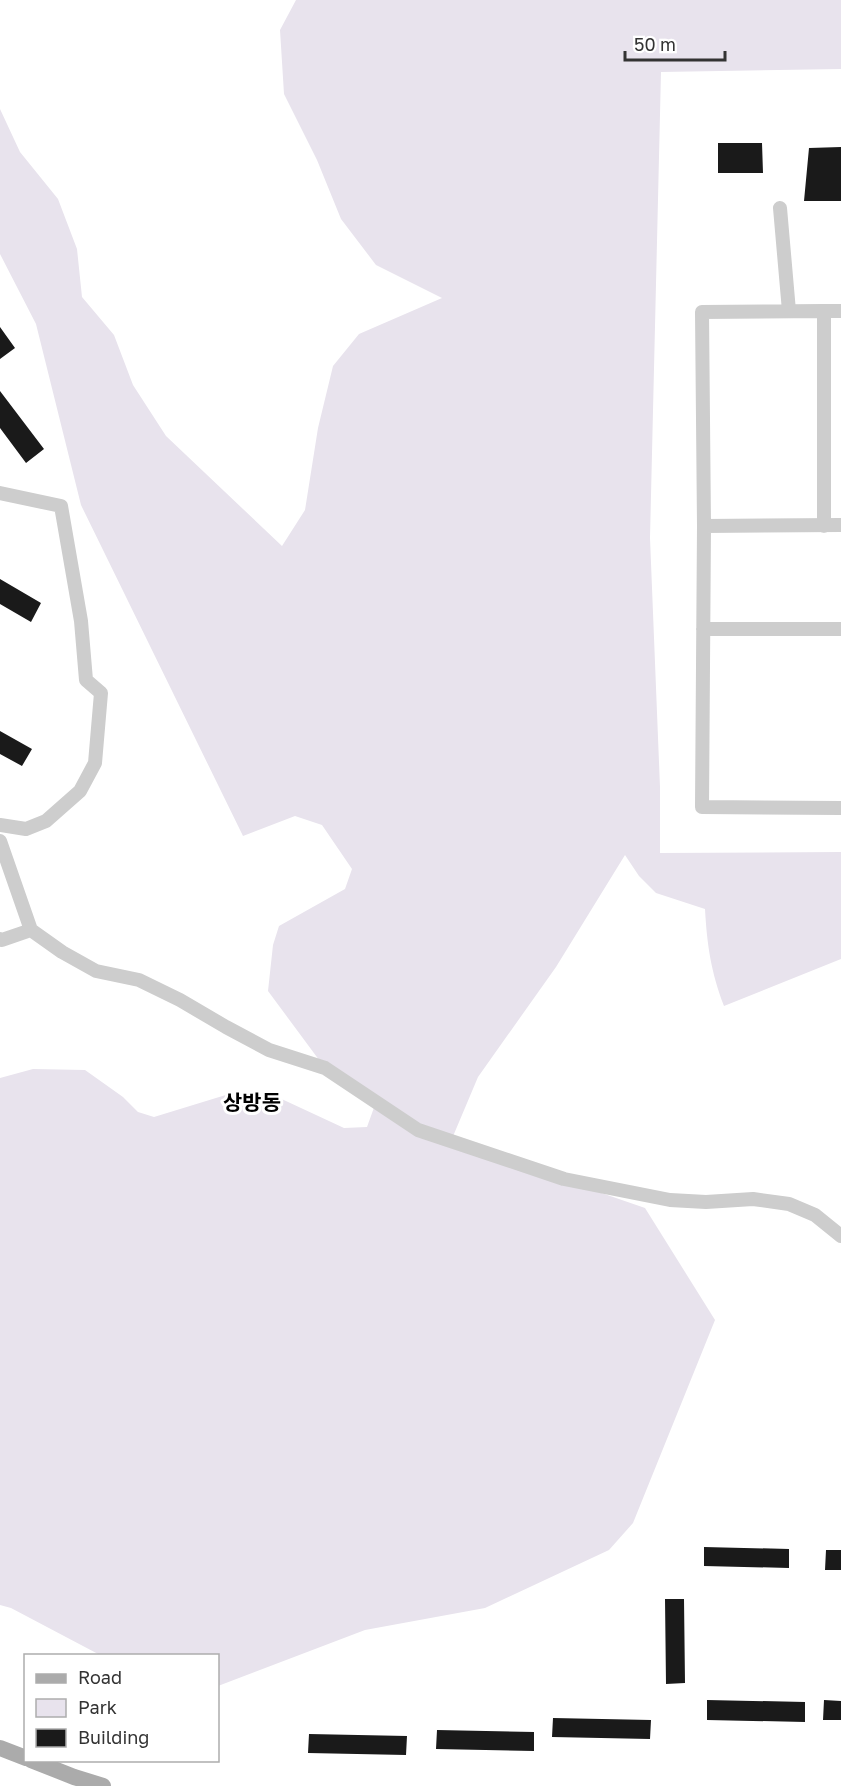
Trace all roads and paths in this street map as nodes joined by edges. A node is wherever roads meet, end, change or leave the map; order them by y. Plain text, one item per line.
1 (780, 208) dead end
2 (789, 311) junction
3 (824, 311) junction
4 (841, 311) edge
5 (0, 493) edge
6 (841, 525) edge
7 (704, 526) junction
8 (824, 526) junction
9 (703, 629) junction
10 (841, 629) edge
11 (841, 808) edge
12 (0, 825) edge
13 (0, 841) edge
14 (31, 930) junction
15 (0, 939) edge
16 (841, 1236) edge
17 (0, 1748) edge
18 (24, 1757) edge
19 (34, 1762) edge
20 (103, 1786) edge

1 - 2 street
2 - 3 street
2 - 7 street
3 - 4 street
3 - 8 street
5 - 12 street
6 - 8 street
7 - 8 street
7 - 9 street
9 - 10 street
9 - 11 street
13 - 14 street
14 - 15 street
14 - 16 street
17 - 18 main road
19 - 20 main road

